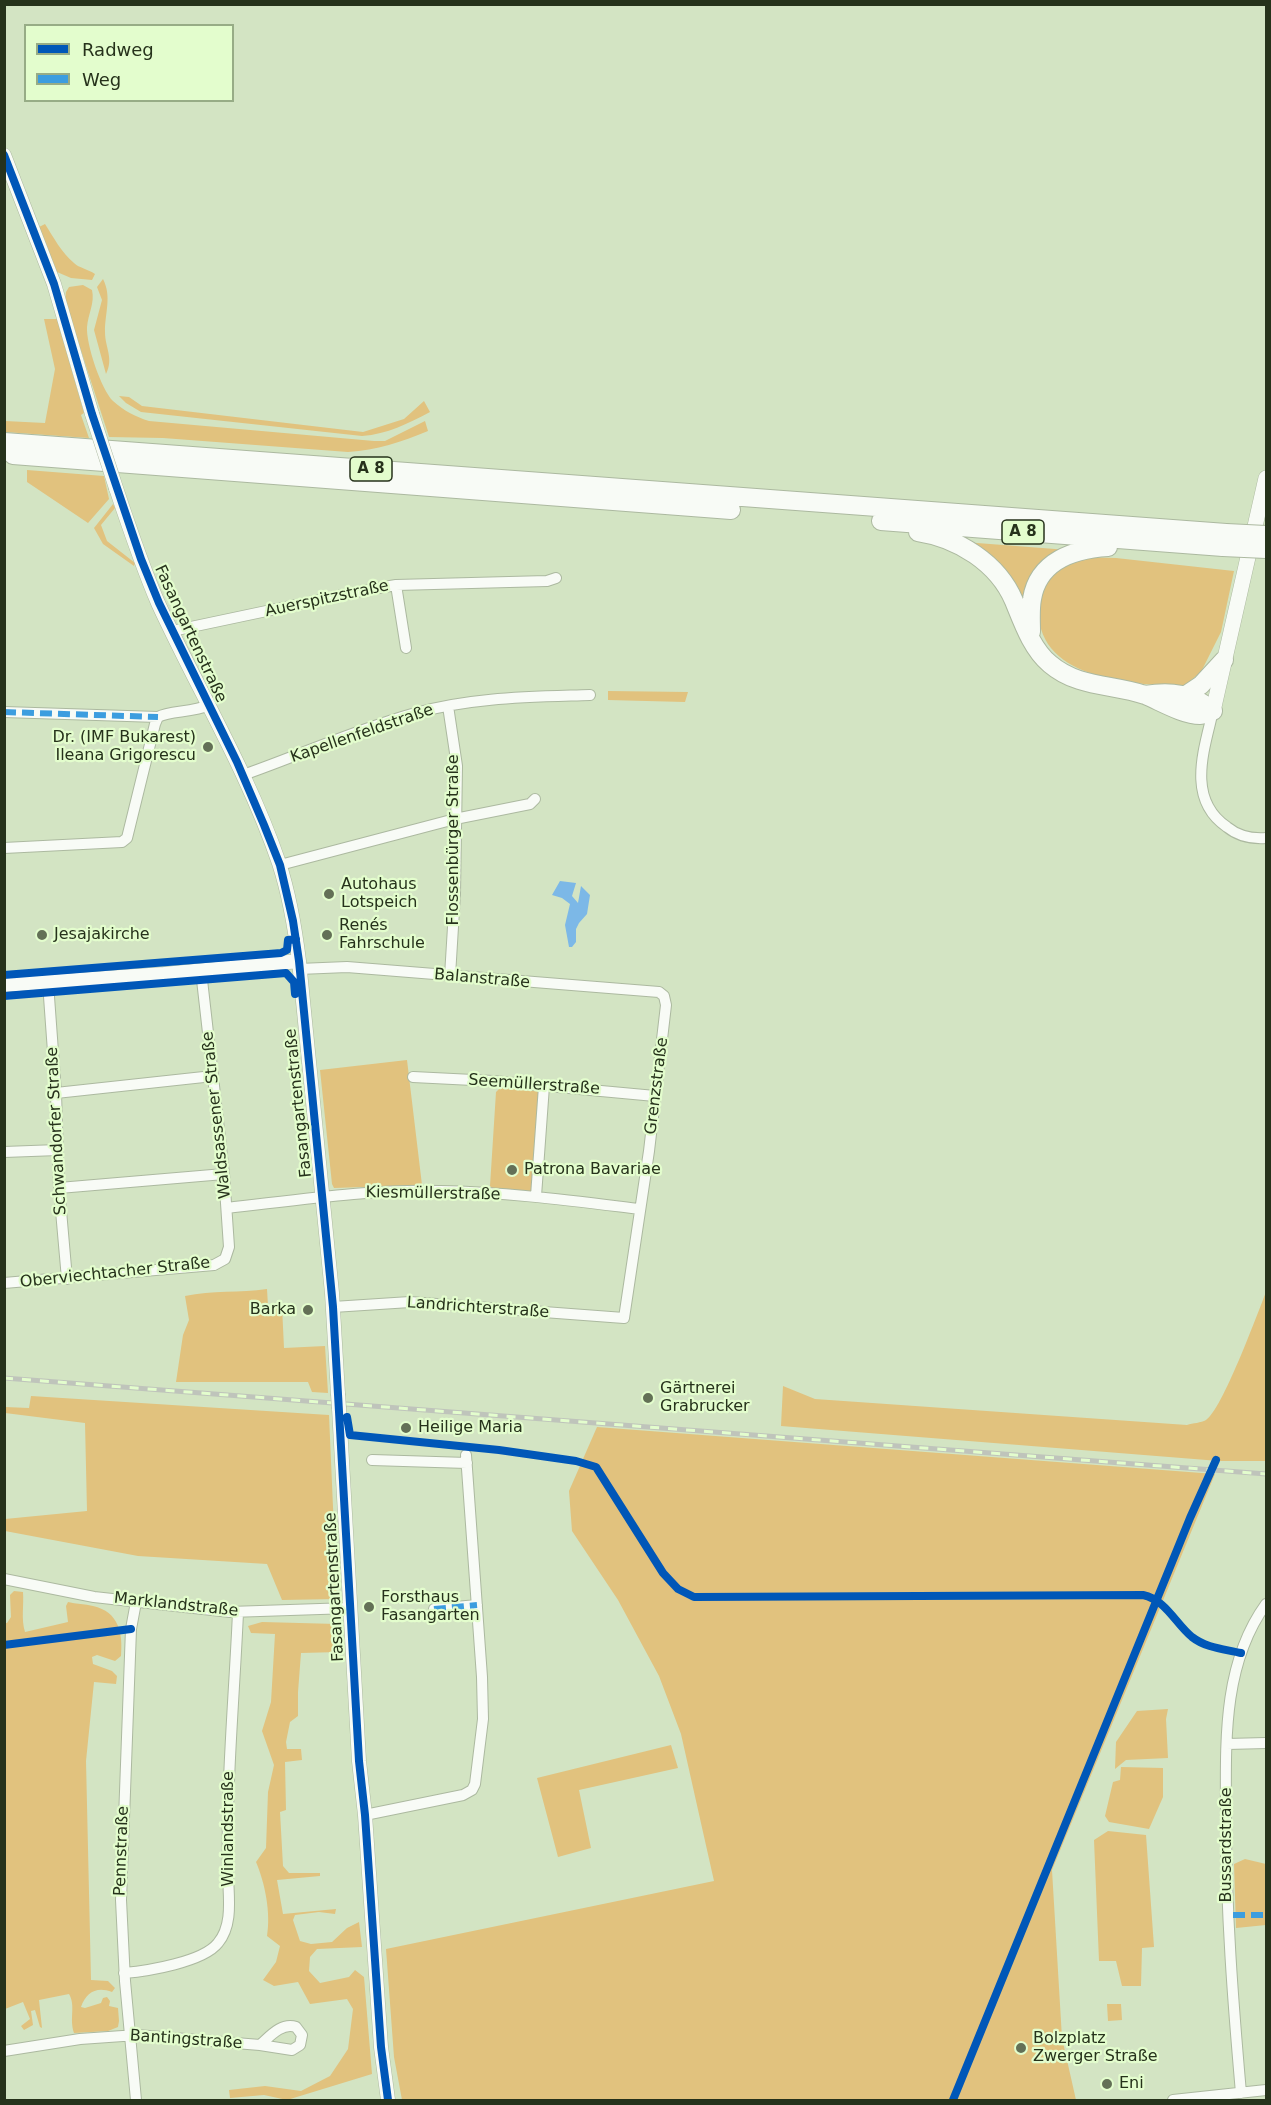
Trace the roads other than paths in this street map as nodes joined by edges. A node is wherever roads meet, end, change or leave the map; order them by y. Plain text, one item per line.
1 (4, 155) edge
2 (4, 442) edge
3 (4, 454) edge
4 (1266, 478) edge
5 (880, 521) junction
6 (1266, 535) edge
7 (1225, 540) junction
8 (1166, 543) junction
9 (1266, 549) edge
10 (556, 578) dead end
11 (396, 585) junction
12 (172, 631) junction
13 (1031, 637) junction
14 (406, 648) dead end
15 (1224, 660) junction
16 (590, 695) dead end
17 (1145, 695) junction
18 (1186, 695) junction
19 (209, 705) junction
20 (448, 706) junction
21 (1213, 711) junction
22 (4, 712) edge
23 (158, 717) junction
24 (243, 775) junction
25 (535, 799) dead end
26 (455, 819) junction
27 (1266, 838) edge
28 (4, 848) edge
29 (279, 865) junction
30 (299, 965) junction
31 (201, 971) junction
32 (450, 976) junction
33 (48, 983) junction
34 (4, 985) edge
35 (664, 996) joint
36 (213, 1076) junction
37 (413, 1077) dead end
38 (544, 1086) junction
39 (56, 1093) junction
40 (656, 1096) junction
41 (58, 1150) junction
42 (4, 1152) edge
43 (224, 1174) junction
44 (59, 1188) junction
45 (536, 1196) junction
46 (322, 1197) junction
47 (227, 1208) junction
48 (640, 1209) junction
49 (225, 1259) joint
50 (67, 1279) junction
51 (4, 1283) edge
52 (333, 1307) junction
53 (624, 1318) joint
54 (372, 1460) dead end
55 (4, 1579) edge
56 (136, 1602) junction
57 (1266, 1604) edge
58 (477, 1605) junction
59 (350, 1608) junction
60 (434, 1609) dead end
61 (238, 1612) junction
62 (1266, 1743) edge
63 (1227, 1744) junction
64 (365, 1815) junction
65 (124, 1973) junction
66 (130, 2035) junction
67 (260, 2045) dead end
68 (4, 2051) edge
69 (1266, 2090) edge
70 (1241, 2093) junction
71 (136, 2100) edge
72 (388, 2100) edge
73 (1173, 2100) edge

1 - 12 street, Fasangartenstraße, bridge
2 - 7 highway, A 8
3 - 5 highway, A 8
4 - 15 main road
5 - 8 highway, A 8
5 - 13 highway
6 - 7 highway, A 8, bridge
7 - 8 highway, A 8
7 - 9 highway, A 8, bridge
8 - 13 highway
10 - 11 street, Auerspitzstraße
11 - 12 street, Auerspitzstraße
11 - 14 street
12 - 19 street, Fasangartenstraße
13 - 17 highway
15 - 18 highway
15 - 21 main road
16 - 20 street, Kapellenfeldstraße
17 - 18 highway
17 - 21 highway
18 - 21 highway
19 - 23 street
19 - 24 street, Fasangartenstraße
20 - 24 street, Kapellenfeldstraße
20 - 26 street, Flossenbürger Straße
21 - 27 street
22 - 23 street
23 - 28 street
24 - 29 street, Fasangartenstraße
25 - 26 street
26 - 29 street
26 - 32 street, Flossenbürger Straße
29 - 30 street, Fasangartenstraße
30 - 31 street, Balanstraße
30 - 32 street, Balanstraße
30 - 46 street, Fasangartenstraße
31 - 33 street, Balanstraße
31 - 36 street, Waldsassener Straße
32 - 35 street, Balanstraße
33 - 34 street, Balanstraße
33 - 39 street, Schwandorfer Straße
35 - 40 street, Grenzstraße
36 - 39 street
36 - 43 street, Waldsassener Straße
37 - 38 street, Seemüllerstraße
38 - 40 street, Seemüllerstraße
38 - 45 street
39 - 41 street, Schwandorfer Straße
40 - 48 street, Grenzstraße
41 - 42 street
41 - 44 street, Schwandorfer Straße
43 - 44 street
43 - 47 street, Waldsassener Straße
44 - 50 street, Schwandorfer Straße
45 - 46 street, Kiesmüllerstraße
45 - 48 street, Kiesmüllerstraße
46 - 47 street, Kiesmüllerstraße
46 - 52 street, Fasangartenstraße
47 - 49 street, Waldsassener Straße
48 - 53 street, Grenzstraße
49 - 50 street, Oberviechtacher Straße
50 - 51 street, Oberviechtacher Straße
52 - 53 street, Landrichterstraße
52 - 59 street, Fasangartenstraße
54 - 58 street
55 - 56 street, Marklandstraße
56 - 61 street, Marklandstraße
56 - 65 street, Pennstraße
57 - 63 street, Bussardstraße
58 - 60 street
58 - 64 street
59 - 61 street, Marklandstraße
59 - 64 street, Fasangartenstraße
61 - 65 street, Winlandstraße
62 - 63 street
63 - 70 street, Bussardstraße
64 - 72 street, Fasangartenstraße
65 - 66 street, Pennstraße
66 - 67 street, Bantingstraße
66 - 68 street, Bantingstraße
66 - 71 street, Pennstraße
69 - 70 street
70 - 73 street

